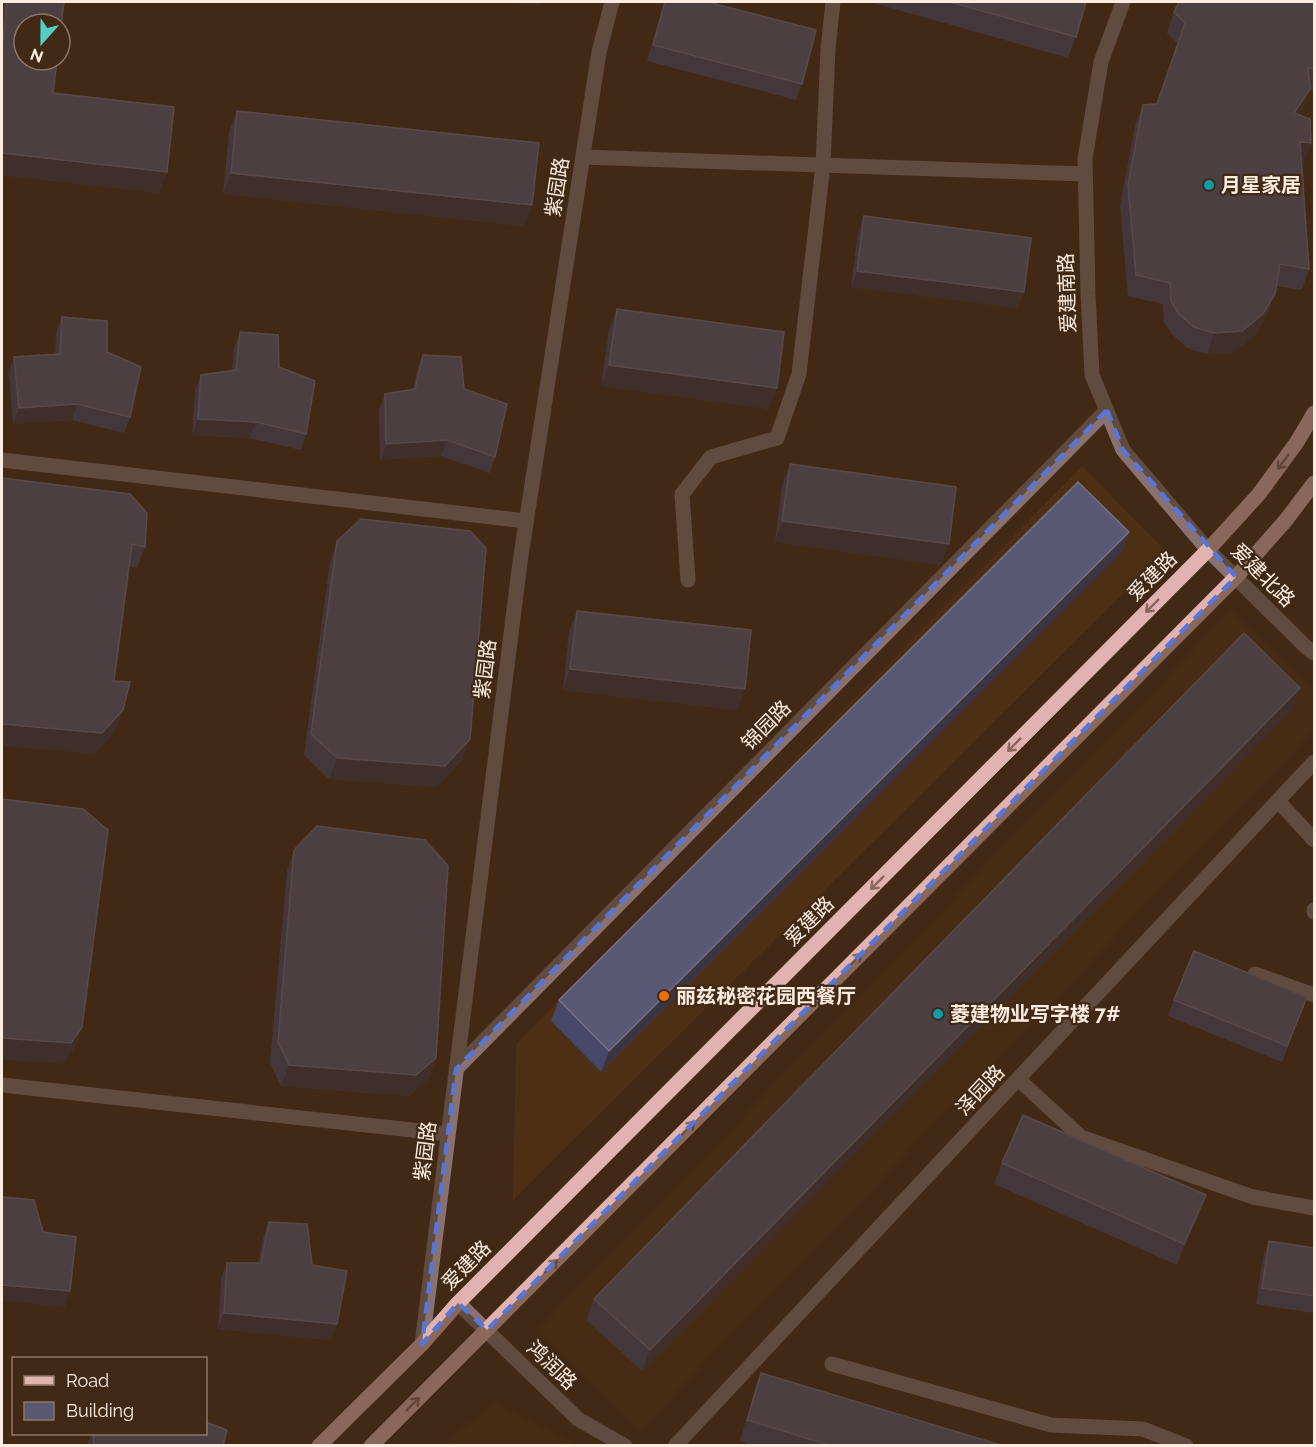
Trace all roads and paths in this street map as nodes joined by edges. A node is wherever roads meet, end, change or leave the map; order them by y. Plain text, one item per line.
1 (612, 2) edge
2 (833, 2) edge
3 (1123, 2) edge
4 (583, 157) junction
5 (823, 165) junction
6 (1085, 174) junction
7 (1107, 410) junction
8 (1314, 413) edge
9 (2, 460) edge
10 (1314, 483) edge
11 (526, 521) junction
12 (1208, 550) junction
13 (1236, 577) junction
14 (688, 580) dead end
15 (1314, 653) edge
16 (1314, 762) edge
17 (1278, 801) junction
18 (1314, 840) edge
19 (1255, 974) edge
20 (1314, 995) edge
21 (456, 1069) junction
22 (1018, 1079) junction
23 (2, 1085) edge
24 (448, 1134) junction
25 (1314, 1208) edge
26 (458, 1303) junction
27 (487, 1330) junction
28 (422, 1344) junction
29 (832, 1364) dead end
30 (319, 1446) edge
31 (371, 1446) edge
32 (625, 1446) edge
33 (675, 1446) edge
34 (1186, 1446) edge

1 - 4 street, 紫园路
2 - 5 street
3 - 6 street, 爱建南路
4 - 5 street
4 - 11 street, 紫园路
5 - 6 street
5 - 14 street
6 - 7 street, 爱建南路
7 - 12 street, 爱建南路
7 - 21 street, 锦园路
8 -> 12 main road, 爱建路
9 - 11 street
10 - 13 main road
11 - 21 street, 紫园路
12 - 13 street, 爱建北路
12 -> 26 main road, 爱建路
13 - 15 street, 爱建北路
27 -> 13 main road
16 - 17 street, 泽园路
17 - 18 street
17 - 22 street, 泽园路
19 - 20 street
21 - 24 street, 紫园路
22 - 25 street
22 - 33 street, 泽园路
23 - 24 street
24 - 28 street, 紫园路
26 - 27 street, 鸿润路
26 - 28 main road, 爱建路
31 -> 27 main road
27 - 32 street, 鸿润路
28 - 30 main road, 爱建路
29 - 34 street

